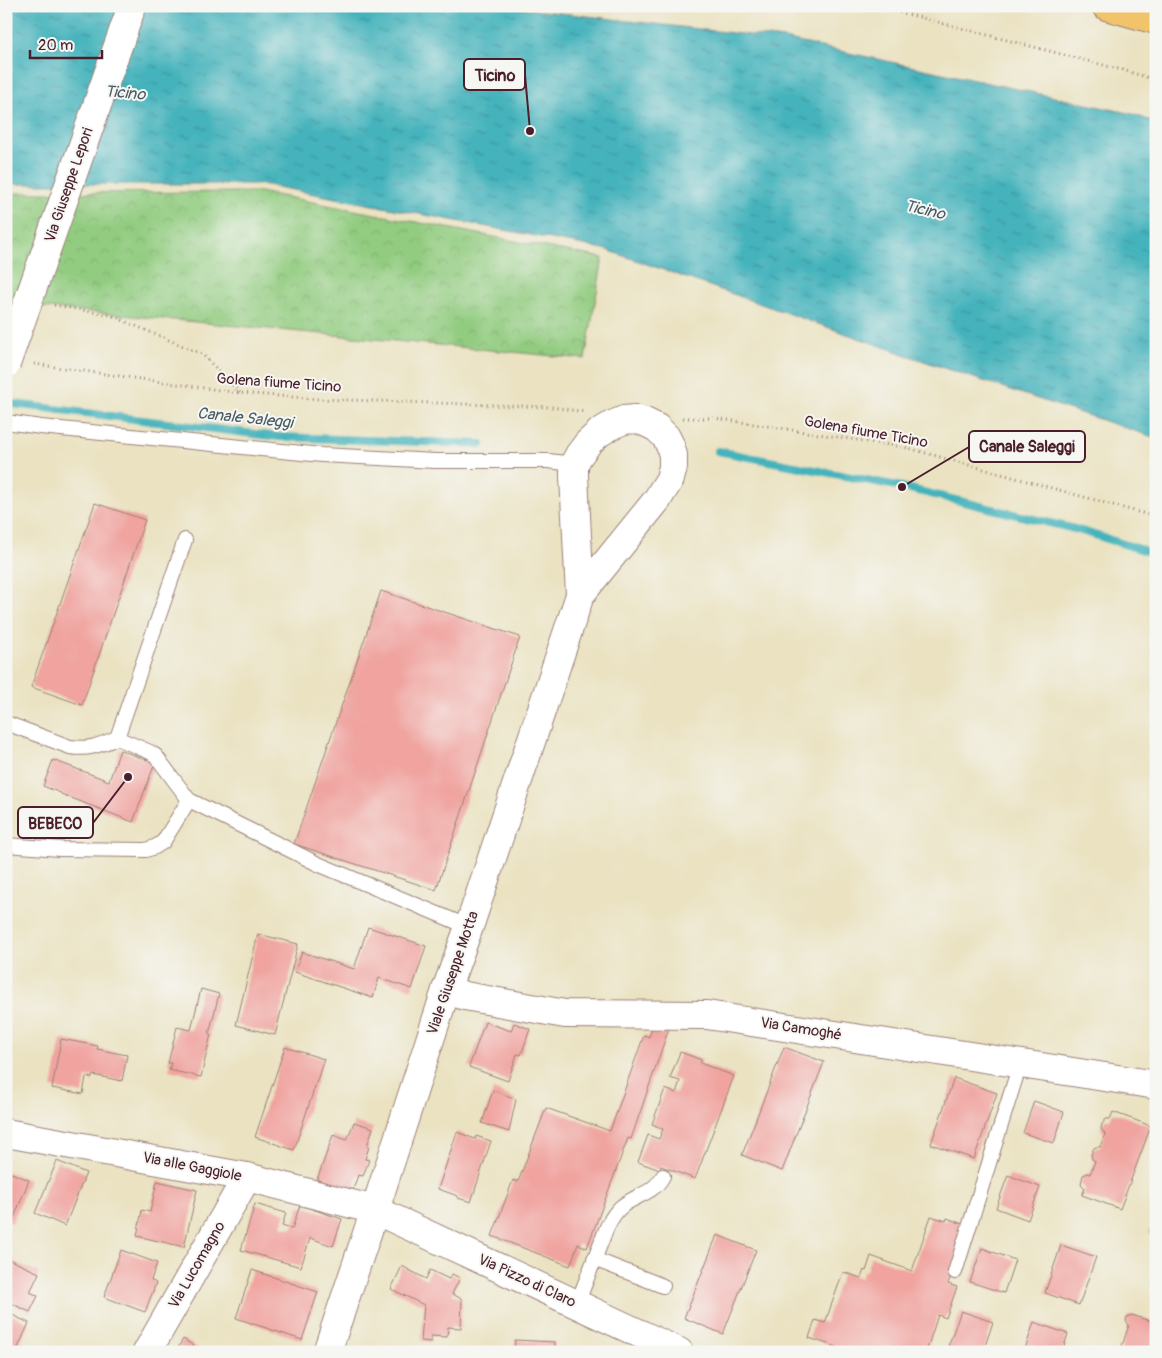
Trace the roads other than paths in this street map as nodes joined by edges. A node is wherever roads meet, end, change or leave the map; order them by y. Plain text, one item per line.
1 (132, 6) edge
2 (1106, 6) edge
3 (1156, 20) edge
4 (16, 363) edge
5 (6, 422) edge
6 (574, 464) junction
7 (185, 540) dead end
8 (580, 595) junction
9 (6, 723) edge
10 (117, 738) junction
11 (190, 800) junction
12 (6, 845) edge
13 (469, 927) junction
14 (446, 990) junction
15 (1020, 1064) junction
16 (1156, 1085) edge
17 (6, 1133) edge
18 (663, 1176) dead end
19 (247, 1177) junction
20 (375, 1210) junction
21 (594, 1259) junction
22 (955, 1272) dead end
23 (663, 1286) dead end
24 (577, 1304) junction
25 (147, 1352) edge
26 (327, 1352) edge
27 (679, 1352) edge

1 - 4 street, Via Giuseppe Lepori, bridge
2 - 3 highway
5 - 6 lane
6 - 8 street, Viale Giuseppe Motta
6 - 8 street, Viale Giuseppe Motta
7 - 10 lane
8 - 13 street, Viale Giuseppe Motta
9 - 10 lane
10 - 11 lane
11 - 12 lane
11 - 13 lane
13 - 14 street, Viale Giuseppe Motta
14 - 15 street, Via Camoghé
14 - 20 street, Viale Giuseppe Motta
15 - 16 street, Via Camoghé
15 - 22 lane
17 - 19 street, Via alle Gaggiole
18 - 21 lane
19 - 20 street, Via alle Gaggiole
19 - 25 street, Via Lucomagno
20 - 24 street, Via Pizzo di Claro
20 - 26 street, Viale Giuseppe Motta
21 - 23 lane
21 - 24 lane
24 - 27 street, Via Pizzo di Claro

